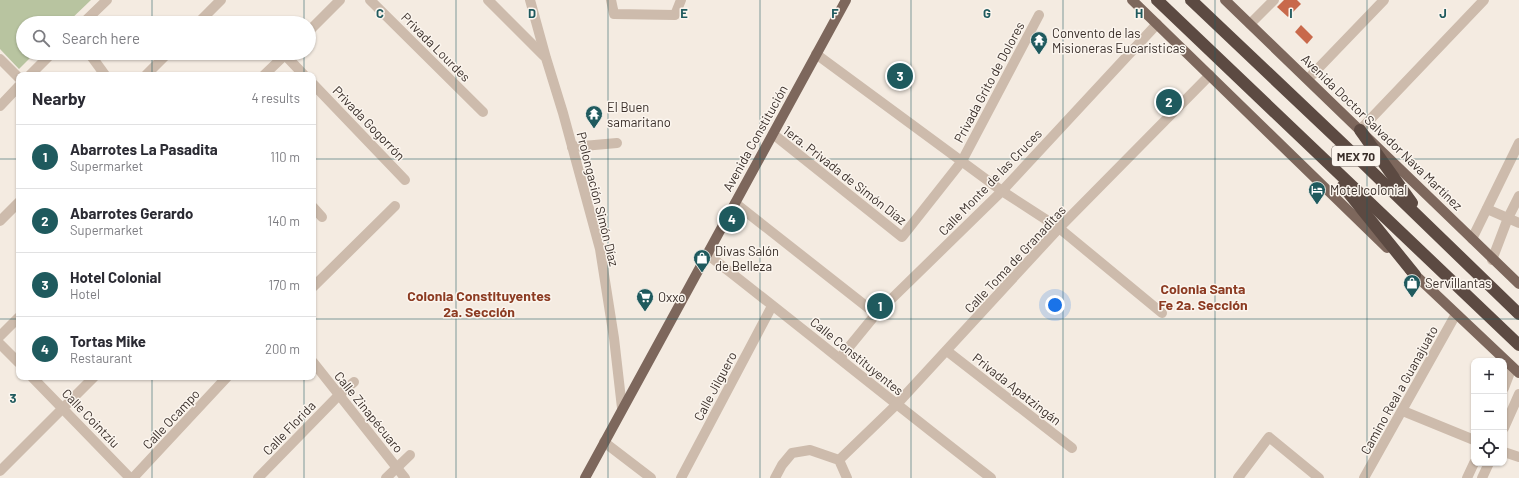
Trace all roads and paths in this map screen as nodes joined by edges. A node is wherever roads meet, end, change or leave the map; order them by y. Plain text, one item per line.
1 (107, 0) edge
2 (221, 0) edge
3 (340, 0) edge
4 (370, 0) edge
5 (488, 0) edge
6 (530, 0) edge
7 (611, 0) edge
8 (681, 0) edge
9 (846, 0) edge
10 (1132, 0) edge
11 (1191, 0) edge
12 (1225, 0) edge
13 (1274, 0) edge
14 (1384, 0) edge
15 (1484, 0) edge
16 (1160, 3) edge
17 (1039, 15) dead end
18 (90, 16) edge
19 (205, 16) edge
20 (316, 24) edge
21 (1157, 24) junction
22 (1250, 24) junction
23 (816, 54) junction
24 (546, 58) junction
25 (0, 59) edge
26 (45, 60) edge
27 (94, 60) edge
28 (161, 60) edge
29 (280, 60) edge
30 (291, 60) edge
31 (33, 72) edge
32 (103, 72) edge
33 (149, 72) edge
34 (267, 72) edge
35 (301, 72) edge
36 (16, 75) edge
37 (1210, 76) junction
38 (1308, 79) junction
39 (316, 87) edge
40 (16, 89) edge
41 (0, 106) edge
42 (483, 112) dead end
43 (1360, 130) junction
44 (772, 134) junction
45 (617, 143) dead end
46 (1519, 143) edge
47 (1311, 146) junction
48 (572, 147) junction
49 (962, 161) junction
50 (405, 180) dead end
51 (1002, 191) junction
52 (1519, 196) edge
53 (735, 203) junction
54 (16, 205) edge
55 (396, 206) dead end
56 (1487, 208) junction
57 (316, 210) edge
58 (322, 216) dead end
59 (1508, 218) junction
60 (0, 221) edge
61 (1519, 222) edge
62 (1059, 228) junction
63 (1432, 230) junction
64 (902, 237) joint
65 (1472, 239) junction
66 (707, 254) junction
67 (1492, 260) junction
68 (1415, 275) junction
69 (316, 284) edge
70 (1519, 284) edge
71 (772, 306) junction
72 (1162, 313) dead end
73 (876, 314) junction
74 (1456, 314) junction
75 (1519, 314) edge
76 (16, 320) edge
77 (0, 336) edge
78 (0, 344) edge
79 (1519, 345) edge
80 (947, 351) junction
81 (840, 358) junction
82 (16, 360) edge
83 (316, 366) edge
84 (1516, 370) edge
85 (35, 380) edge
86 (91, 380) edge
87 (224, 380) edge
88 (354, 382) dead end
89 (1507, 384) edge
90 (1519, 394) edge
91 (339, 395) junction
92 (896, 405) junction
93 (62, 407) junction
94 (622, 408) junction
95 (1403, 411) junction
96 (1507, 421) edge
97 (1471, 439) edge
98 (604, 442) junction
99 (1072, 448) dead end
100 (1507, 453) edge
101 (410, 455) dead end
102 (1519, 457) edge
103 (839, 460) junction
104 (1472, 466) edge
105 (1487, 466) edge
106 (396, 467) junction
107 (0, 471) edge
108 (1307, 474) edge
109 (132, 478) edge
110 (258, 478) edge
111 (386, 478) edge
112 (405, 478) edge
113 (585, 478) edge
114 (651, 478) edge
115 (681, 478) edge
116 (775, 478) edge
117 (847, 478) edge
118 (991, 478) edge
119 (1238, 478) edge
120 (1319, 478) edge
121 (1364, 478) edge
122 (1467, 478) edge
123 (1482, 478) edge

1 - 18 street
2 - 19 street
3 - 20 street
4 - 42 street, Privada Lourdes
5 - 24 street
6 - 24 street, Prolongación Simón Díaz
7 - 8 street
9 - 23 main road, Avenida Constitución
10 - 21 main road
11 - 63 highway, MEX 70
12 - 22 main road, Avenida Doctor Salvador Nava Martínez
13 - 22 street
14 - 38 street
15 - 43 street
16 - 47 highway, MEX 70
17 - 49 street, Privada Grito de Dolores
21 - 37 main road
21 - 51 street, Calle Monte de las Cruces
22 - 38 main road, Avenida Doctor Salvador Nava Martínez
23 - 44 main road, Avenida Constitución
23 - 49 street
24 - 48 street, Prolongación Simón Díaz
25 - 36 street
26 - 31 street
27 - 32 street
28 - 33 street
29 - 34 street
30 - 35 street
37 - 62 street, Calle Toma de Granaditas
37 - 68 main road
38 - 43 main road, Avenida Doctor Salvador Nava Martínez
39 - 50 street, Privada Gogorrón
40 - 41 street
43 - 63 highway
43 - 65 main road, Avenida Doctor Salvador Nava Martínez
44 - 53 main road, Avenida Constitución
44 - 64 street, 1era. Privada de Simón Díaz
45 - 48 street
46 - 56 street
47 - 68 highway
47 - 79 highway, MEX 70
48 - 94 street, Prolongación Simón Díaz
49 - 51 street
49 - 64 street, Privada Grito de Dolores
51 - 62 street
51 - 73 street, Calle Monte de las Cruces
52 - 59 street
53 - 66 main road, Avenida Constitución
53 - 73 street
54 - 60 street
55 - 69 street
56 - 59 street
56 - 65 street
57 - 58 street
59 - 61 street
59 - 67 street
62 - 72 street
62 - 80 street, Calle Toma de Granaditas
63 - 75 highway, MEX 70
65 - 67 main road, Avenida Doctor Salvador Nava Martínez
66 - 71 street, Calle Constituyentes
66 - 94 main road, Avenida Constitución
67 - 70 main road, Avenida Doctor Salvador Nava Martínez
68 - 74 main road
71 - 81 street, Calle Constituyentes
71 - 115 street, Calle Jilguero
73 - 81 street, Calle Monte de las Cruces
74 - 84 main road
74 - 95 street, Camino Real a Guanajuato
76 - 77 street
78 - 82 street
80 - 92 street, Calle Toma de Granaditas
80 - 99 street, Privada Apatzingán
81 - 92 street, Calle Constituyentes
83 - 91 street, Calle Zinapécuaro
84 - 89 street
85 - 93 street, Calle Cointziu
86 - 93 street
87 - 109 street, Calle Ocampo
88 - 91 street, Calle Florida
90 - 96 street
91 - 106 street, Calle Zinapécuaro
91 - 110 street, Calle Florida
92 - 103 street, Calle Toma de Granaditas
92 - 118 street, Calle Constituyentes
93 - 107 street
93 - 109 street, Calle Cointziu
94 - 98 main road, Avenida Constitución
95 - 97 street
95 - 121 street, Camino Real a Guanajuato
98 - 113 main road, Avenida Constitución
98 - 114 street
100 - 102 street
101 - 106 street
103 - 116 street
103 - 117 street
104 - 122 street
105 - 123 street
106 - 111 street
106 - 112 street, Calle Zinapécuaro
108 - 119 street
108 - 120 street

